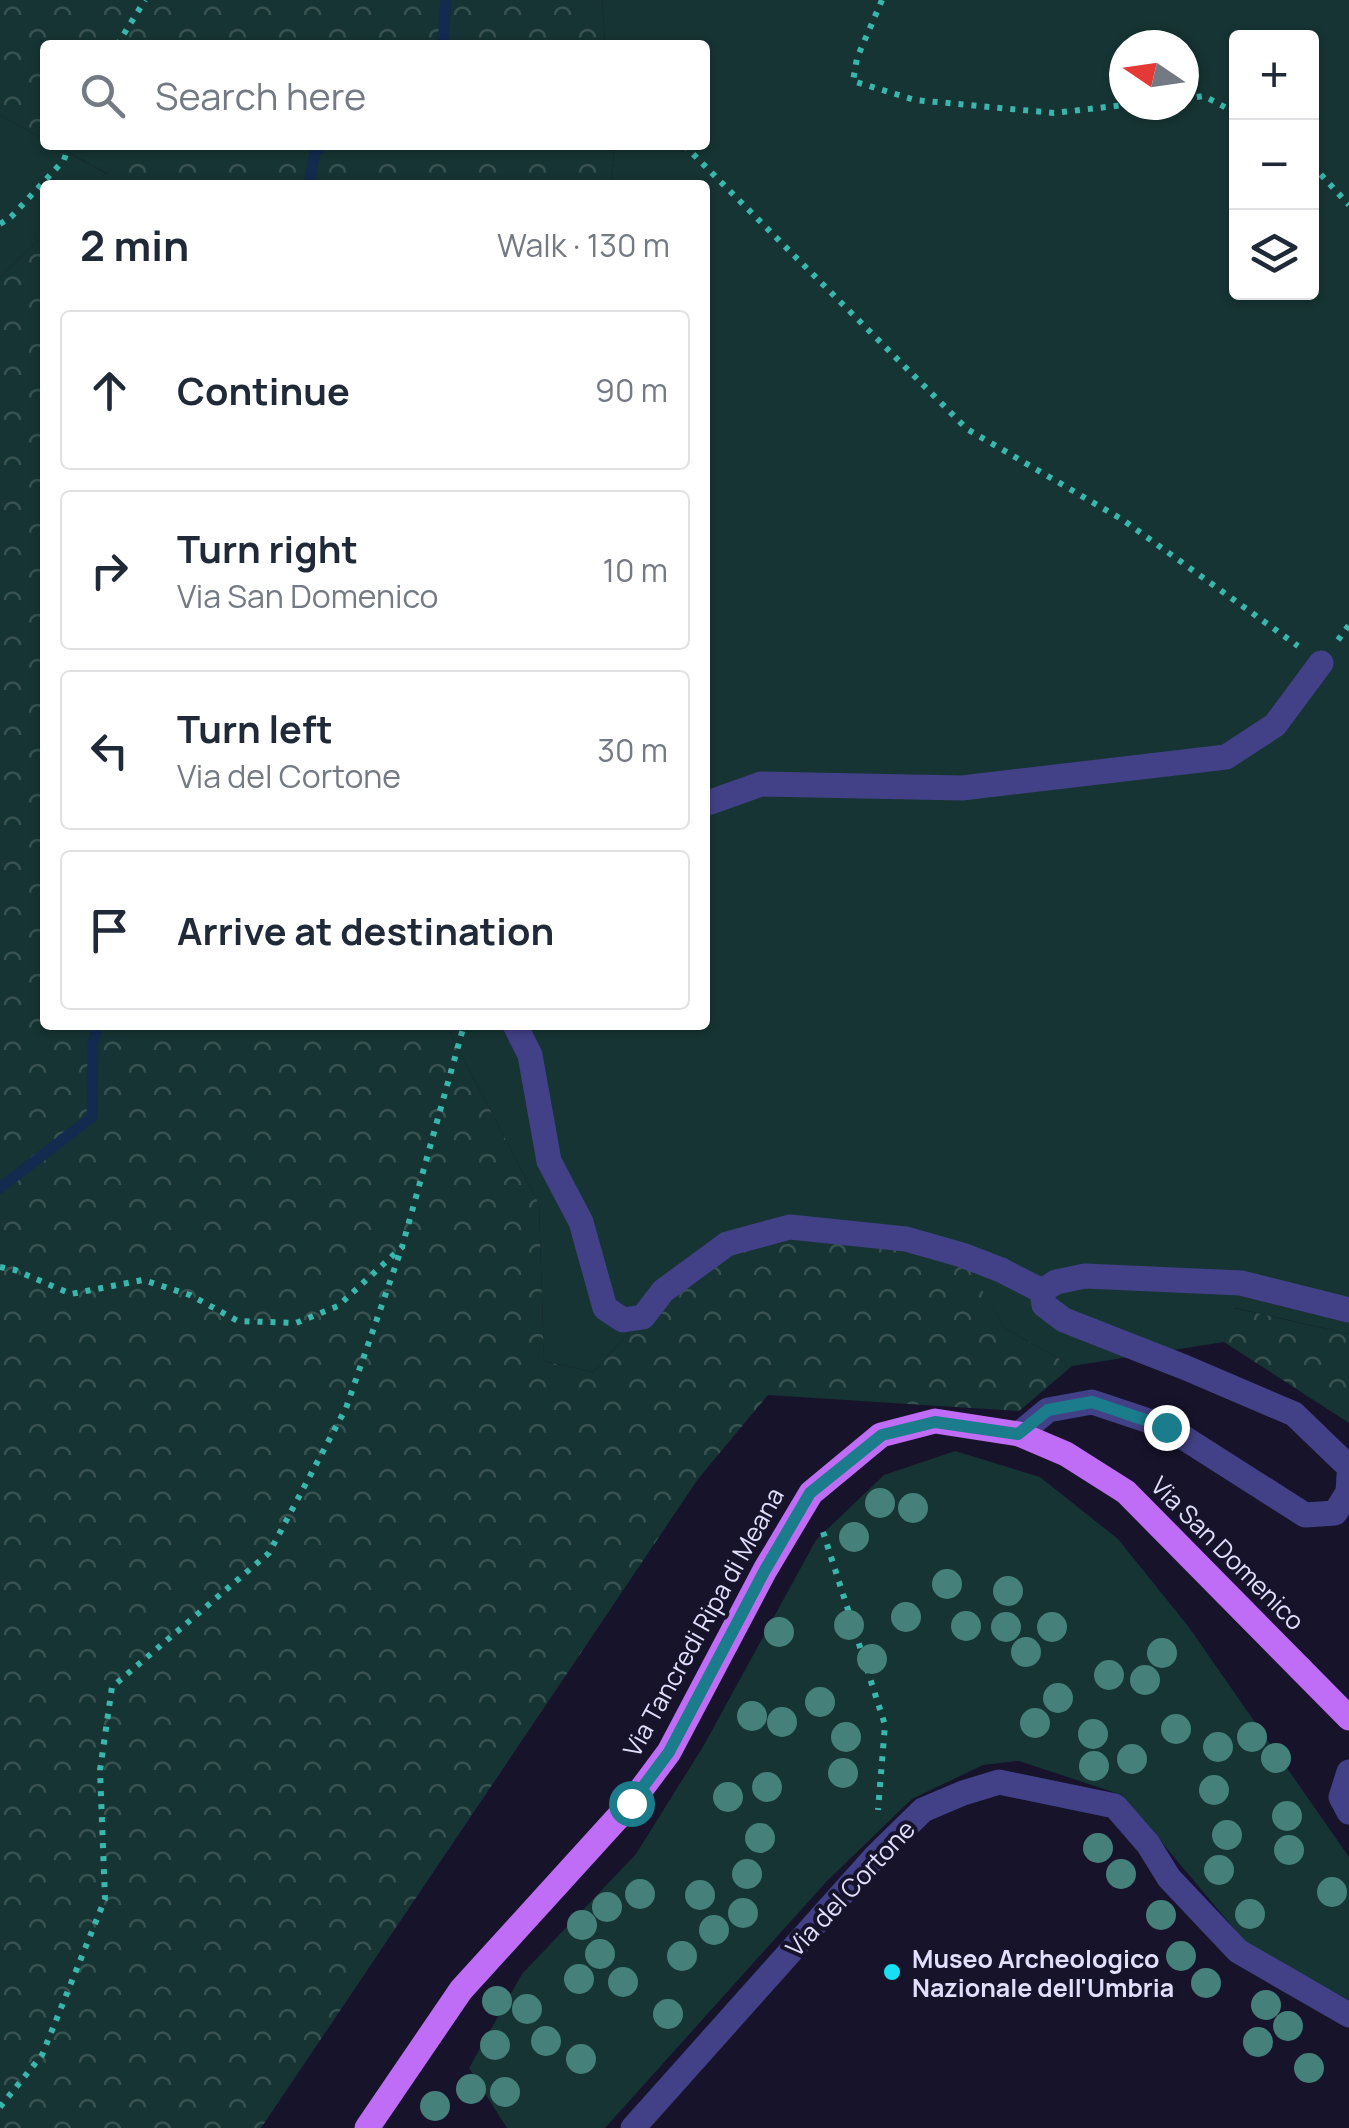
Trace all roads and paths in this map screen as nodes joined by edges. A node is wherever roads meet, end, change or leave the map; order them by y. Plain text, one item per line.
1 (145, 0) edge
2 (882, 0) edge
3 (121, 40) edge
4 (1199, 96) edge
5 (1109, 106) edge
6 (1229, 109) edge
7 (67, 150) edge
8 (689, 150) edge
9 (1319, 172) edge
10 (45, 180) edge
11 (40, 186) edge
12 (1349, 204) edge
13 (0, 224) edge
14 (1321, 663) joint
15 (710, 802) edge
16 (463, 1030) edge
17 (518, 1030) edge
18 (402, 1247) junction
19 (0, 1267) edge
20 (1042, 1291) junction
21 (1349, 1310) edge
22 (935, 1422) joint
23 (1018, 1434) junction
24 (1349, 1467) edge
25 (1349, 1476) edge
26 (810, 1493) junction
27 (1349, 1718) edge
28 (1349, 1772) edge
29 (1349, 1812) edge
30 (875, 1857) junction
31 (1349, 2014) edge
32 (0, 2107) edge
33 (367, 2128) edge
34 (633, 2128) edge

1 - 3 path
2 - 5 path
4 - 6 path
7 - 10 path
8 - 14 path
9 - 12 path
11 - 13 path
14 - 15 street
16 - 18 path
17 - 20 street
18 - 19 path
18 - 32 path
20 - 21 street
20 - 24 street
22 - 23 main road, Via San Domenico
22 - 26 main road, Via Tancredi Ripa di Meana
23 - 25 street
23 - 27 main road, Via San Domenico
26 - 30 path
26 - 33 main road, Via Tancredi Ripa di Meana
28 - 29 street
30 - 31 street, Via del Cortone
30 - 34 street, Via del Cortone

